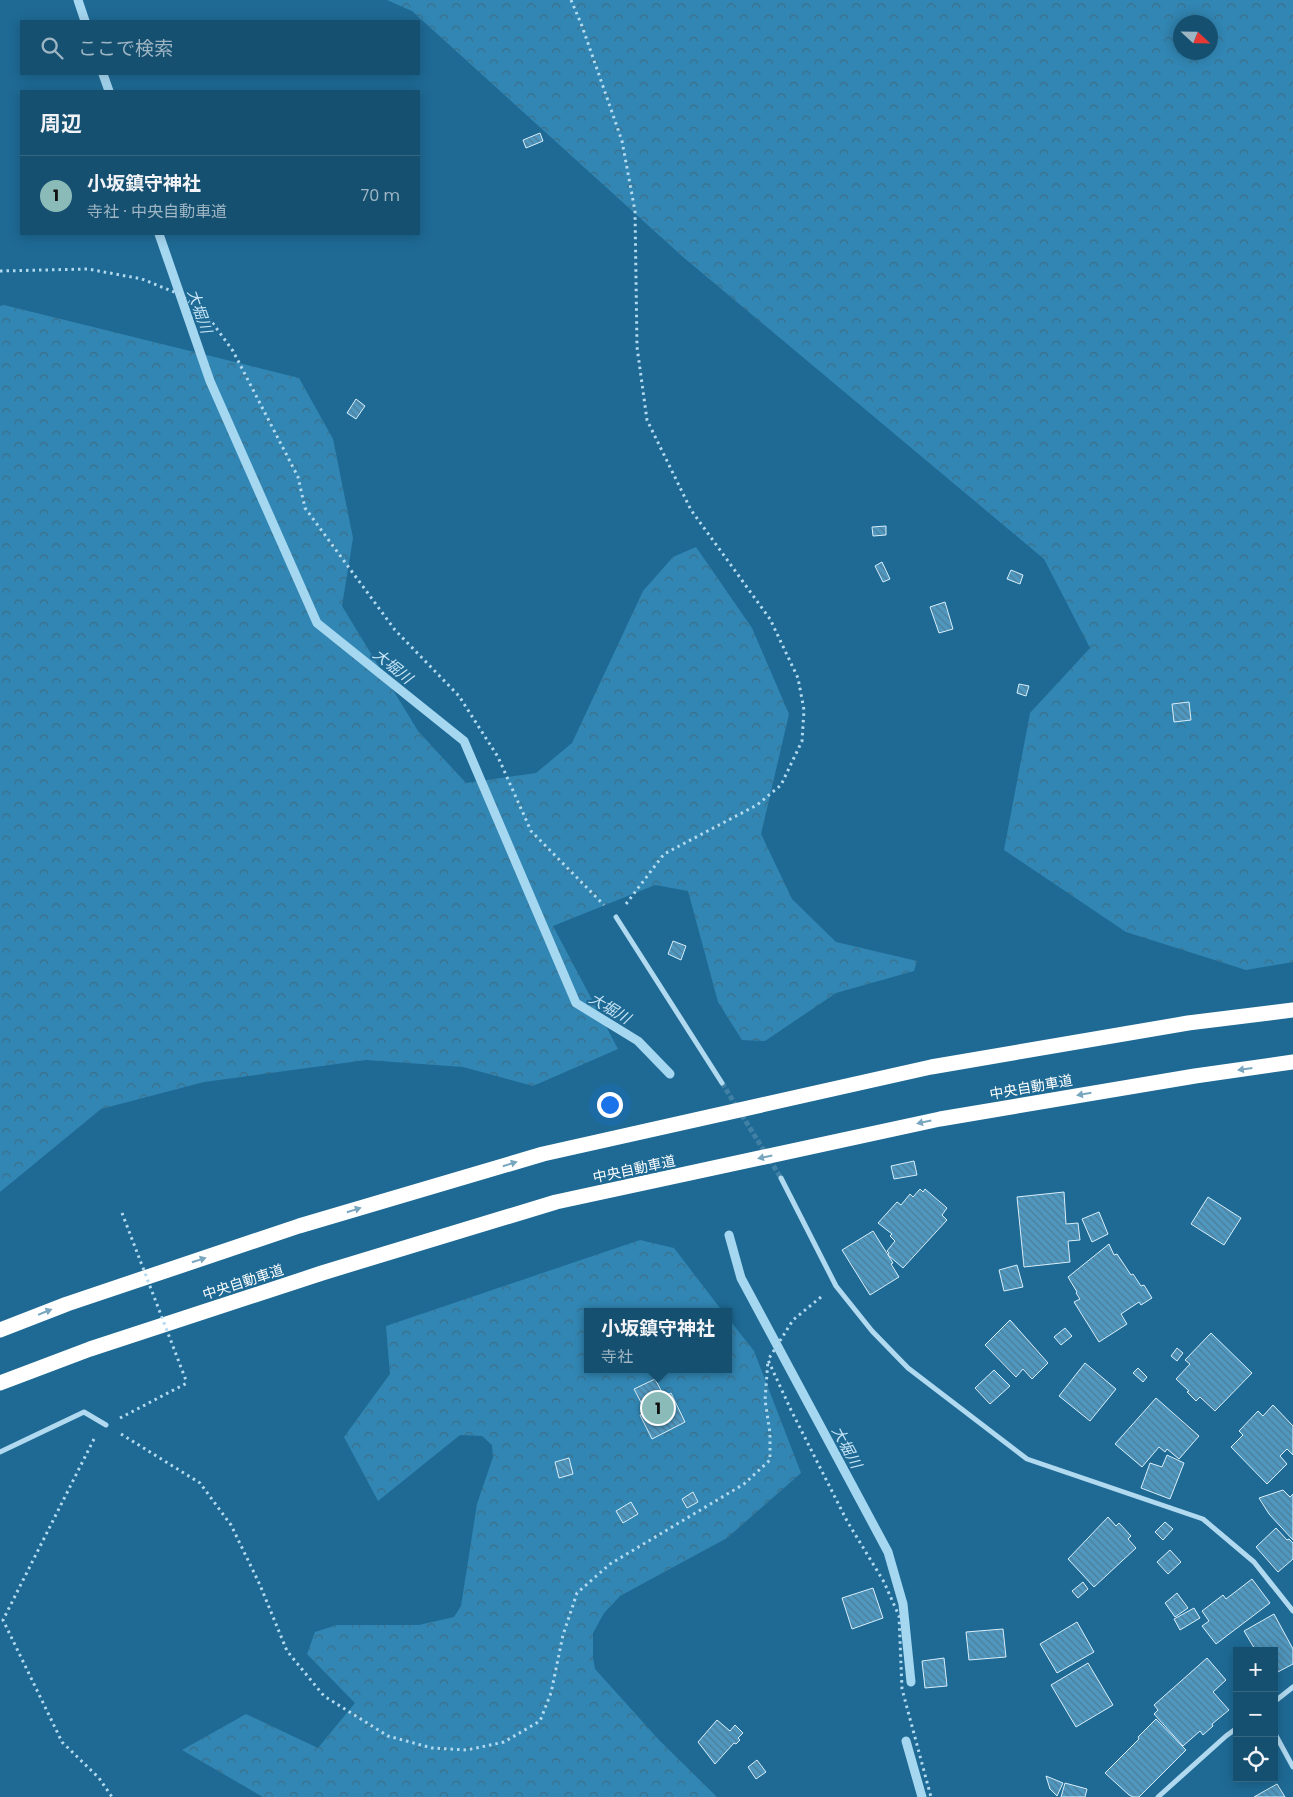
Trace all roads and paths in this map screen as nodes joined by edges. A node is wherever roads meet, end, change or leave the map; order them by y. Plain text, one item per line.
1 (571, 0) edge
2 (0, 271) edge
3 (616, 917) junction
4 (1293, 1010) edge
5 (1293, 1062) edge
6 (722, 1083) tunnel mouth
7 (781, 1178) tunnel mouth
8 (122, 1213) dead end
9 (836, 1286) junction
10 (0, 1330) edge
11 (768, 1360) junction
12 (0, 1383) edge
13 (104, 1424) junction
14 (0, 1452) edge
15 (1293, 1611) edge
16 (1293, 1687) edge
17 (1278, 1699) edge
18 (1233, 1731) edge
19 (1277, 1737) edge
20 (1293, 1768) edge
21 (112, 1797) edge
22 (931, 1797) edge
23 (1158, 1797) edge

1 - 3 path
2 - 3 path
3 - 6 street
10 -> 4 highway
5 -> 12 highway, 中央自動車道
7 - 9 street
8 - 13 path, bridge
9 - 11 path
9 - 15 street
11 - 13 path
11 - 22 path
13 - 14 street
13 - 21 path
16 - 17 street
18 - 23 street
19 - 20 street

